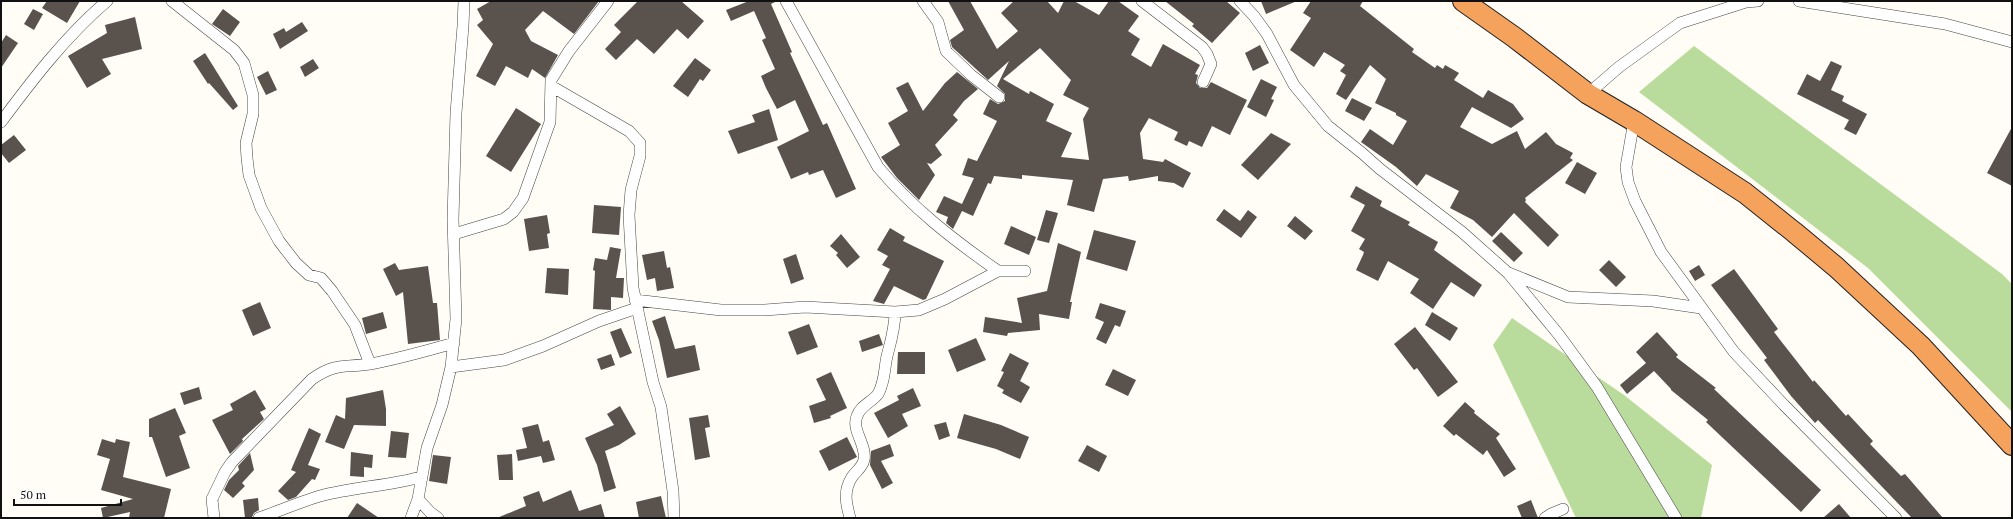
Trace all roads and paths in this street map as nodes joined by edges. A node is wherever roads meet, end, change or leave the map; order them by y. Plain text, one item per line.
1 (107, 1) edge
2 (172, 1) edge
3 (464, 1) edge
4 (608, 1) edge
5 (786, 1) edge
6 (923, 1) edge
7 (1142, 1) edge
8 (1240, 1) edge
9 (1463, 1) edge
10 (1758, 1) edge
11 (1799, 1) edge
12 (2012, 42) edge
13 (1204, 82) dead end
14 (551, 86) junction
15 (1588, 94) junction
16 (999, 97) dead end
17 (1634, 121) junction
18 (1, 122) edge
19 (454, 234) junction
20 (998, 271) junction
21 (1025, 271) dead end
22 (1508, 273) junction
23 (636, 304) junction
24 (1701, 308) junction
25 (895, 312) junction
26 (454, 343) junction
27 (370, 364) junction
28 (451, 368) junction
29 (2012, 445) edge
30 (421, 477) junction
31 (418, 499) junction
32 (1563, 509) dead end
33 (214, 518) edge
34 (259, 518) edge
35 (412, 518) edge
36 (438, 518) edge
37 (674, 518) edge
38 (850, 518) edge
39 (1545, 518) edge
40 (1676, 518) edge
41 (1896, 518) edge

1 - 18 street
2 - 27 street
3 - 19 street
4 - 14 street
5 - 20 street
6 - 16 street
7 - 13 street
8 - 22 street
9 - 15 highway
10 - 15 street
11 - 12 street
14 - 19 street
14 - 23 street
15 - 17 highway
17 - 24 street
17 - 29 highway
19 - 26 street
20 - 21 street
20 - 25 street
22 - 24 street
22 - 40 street
23 - 25 street
23 - 28 street
23 - 37 street
24 - 41 street
25 - 38 street
26 - 27 street
26 - 28 street
27 - 33 street
28 - 30 street
30 - 31 street
30 - 34 street
31 - 35 street
31 - 36 street
32 - 39 street

